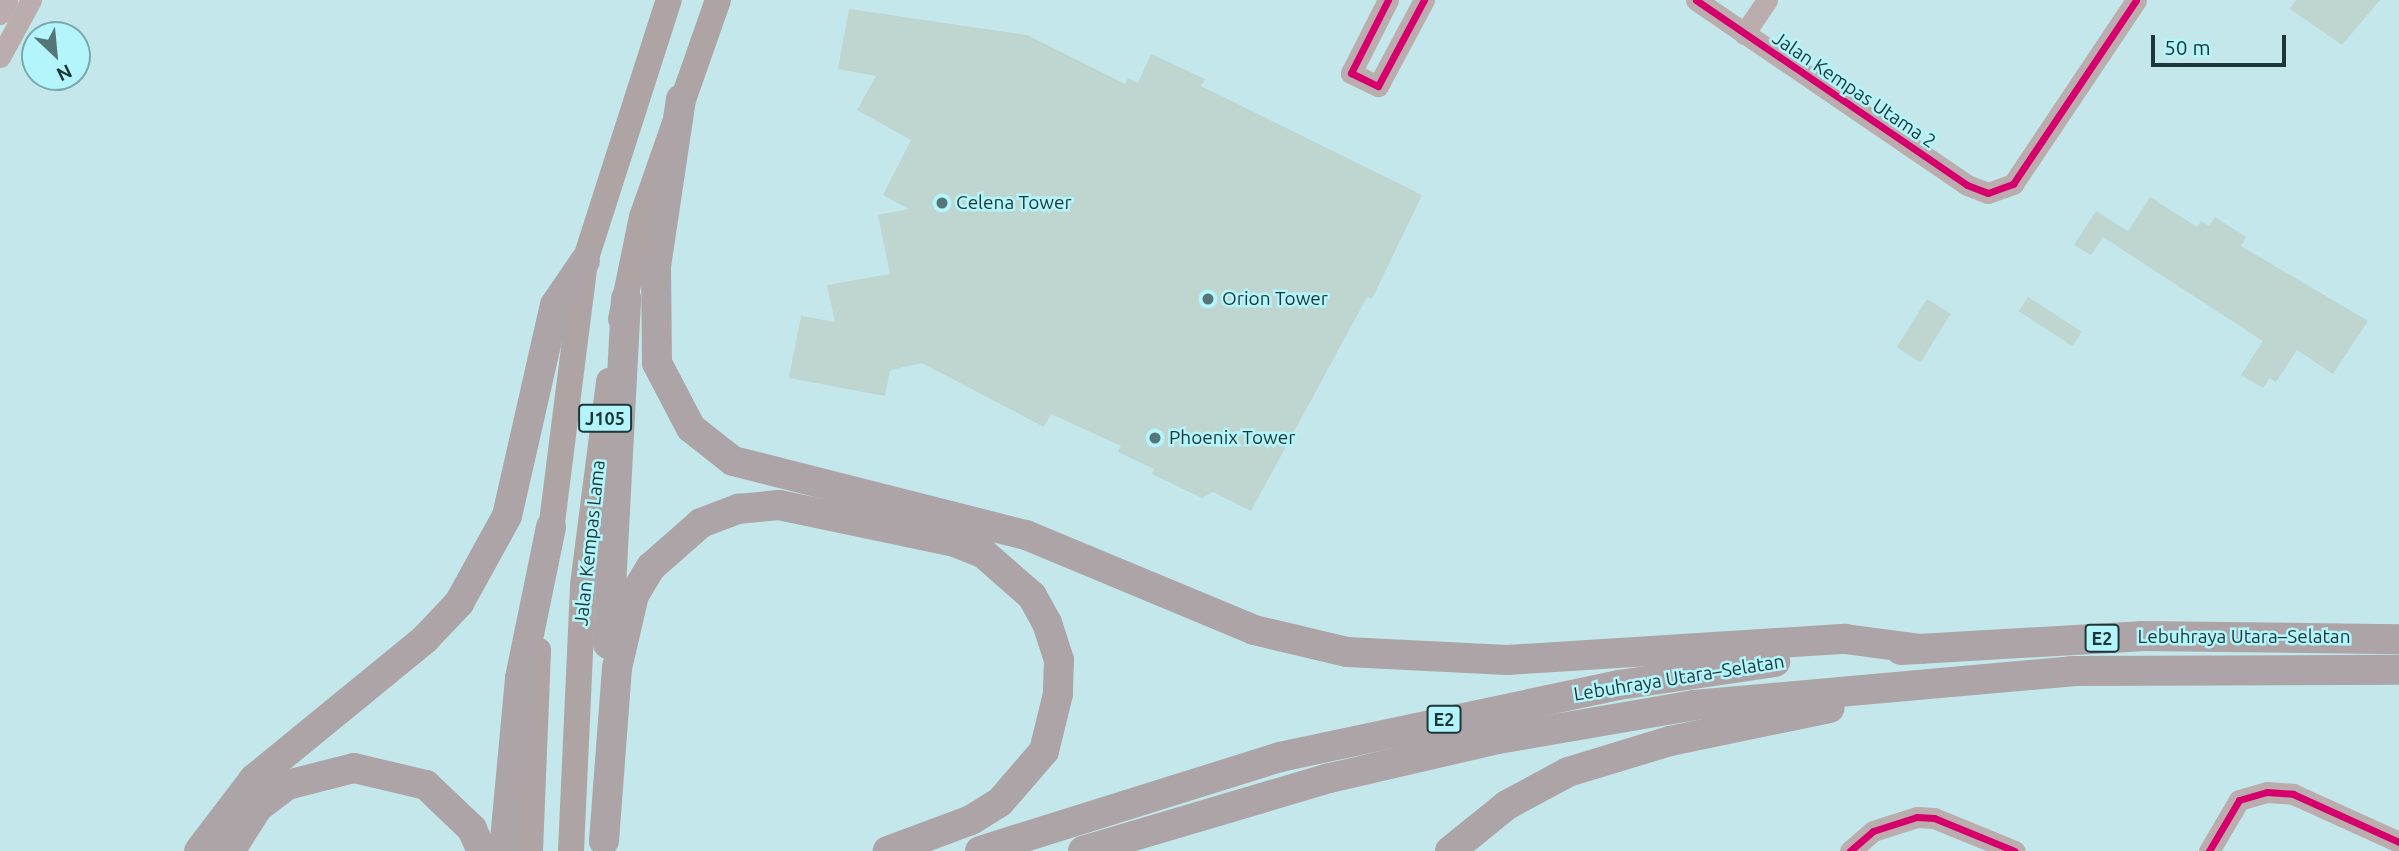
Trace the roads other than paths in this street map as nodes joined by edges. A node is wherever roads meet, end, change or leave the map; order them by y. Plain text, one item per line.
1 (7, 0) edge
2 (31, 0) edge
3 (669, 0) edge
4 (718, 0) edge
5 (1388, 0) edge
6 (1424, 0) edge
7 (1696, 0) edge
8 (1767, 0) edge
9 (2136, 0) edge
10 (0, 14) edge
11 (1744, 34) junction
12 (0, 57) edge
13 (681, 99) junction
14 (585, 261) junction
15 (626, 298) junction
16 (551, 527) junction
17 (2399, 639) edge
18 (1921, 649) junction
19 (2399, 670) edge
20 (1921, 681) junction
21 (2399, 842) edge
22 (604, 846) edge
23 (199, 851) edge
24 (230, 851) edge
25 (482, 851) edge
26 (504, 851) edge
27 (530, 851) edge
28 (571, 851) edge
29 (888, 851) edge
30 (980, 851) edge
31 (1083, 851) edge
32 (1450, 851) edge
33 (1850, 851) edge
34 (2015, 851) edge
35 (2209, 851) edge

1 - 10 street
2 - 12 street
3 - 14 main road, Jalan Kempas Lama / J105
4 - 13 main road, Jalan Kempas Lama / J105
5 - 6 street
7 - 11 street, Jalan Kempas Utama 2
8 - 11 street
9 - 11 street, Jalan Kempas Utama 2
13 - 15 main road, Jalan Kempas Lama / J105
13 - 18 highway
14 - 16 main road, Jalan Kempas Lama / J105
14 - 23 highway
15 - 22 highway
15 - 28 main road, Jalan Kempas Lama / J105
16 - 26 highway
16 - 27 main road, Jalan Kempas Lama / J105
17 - 18 highway, Lebuhraya Utara–Selatan / E2
18 - 30 highway, Lebuhraya Utara–Selatan / E2
19 - 20 highway, Lebuhraya Utara–Selatan / E2
20 - 31 highway, Lebuhraya Utara–Selatan / E2
20 - 32 highway
21 - 35 street
22 - 29 highway
24 - 25 highway
33 - 34 street

